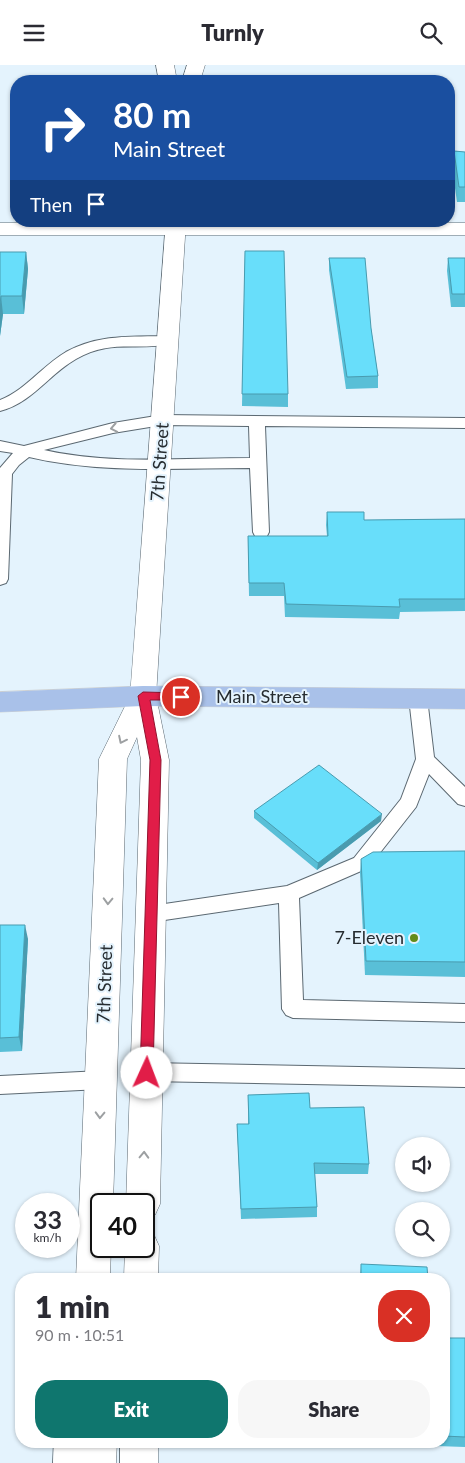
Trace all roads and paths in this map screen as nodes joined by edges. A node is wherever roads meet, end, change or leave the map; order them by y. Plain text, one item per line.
1 (88, 227) edge
2 (176, 227) edge
3 (320, 227) edge
4 (0, 229) edge
5 (465, 229) edge
6 (168, 340) junction
7 (0, 406) edge
8 (162, 420) junction
9 (257, 421) junction
10 (465, 423) edge
11 (0, 446) edge
12 (27, 449) junction
13 (258, 463) junction
14 (160, 464) junction
15 (261, 531) dead end
16 (0, 579) edge
17 (143, 696) junction
18 (418, 698) junction
19 (465, 699) edge
20 (0, 702) edge
21 (426, 759) junction
22 (465, 799) edge
23 (289, 894) junction
24 (151, 914) junction
25 (465, 1013) edge
26 (147, 1073) junction
27 (465, 1078) edge
28 (101, 1081) junction
29 (0, 1085) edge
30 (143, 1193) edge
31 (142, 1258) edge
32 (93, 1273) edge
33 (141, 1273) edge
34 (73, 1448) edge
35 (98, 1448) edge
36 (139, 1448) edge
37 (72, 1463) edge
38 (97, 1463) edge
39 (139, 1463) edge

1 - 4 street
2 - 6 street, 7th Street
3 - 5 street
6 - 7 lane
6 - 8 street, 7th Street
8 - 9 lane
8 -> 12 lane
8 - 14 street, 7th Street
9 - 10 lane
9 - 13 lane
11 - 12 lane
12 - 14 lane
12 - 16 lane
13 - 14 lane
13 - 15 lane
14 - 17 street, 7th Street
17 - 18 main road, Main Street
17 - 20 main road, Main Street
17 - 24 street, 7th Street
17 -> 28 street, 7th Street
18 - 19 main road, Main Street
18 - 21 lane
21 - 22 lane
21 - 23 lane
23 - 24 lane
23 - 25 lane
24 - 26 street, 7th Street
26 - 27 lane
30 -> 26 street, 7th Street
28 - 29 lane
28 -> 32 street, 7th Street
31 - 33 street
34 - 37 street
35 - 38 street
36 - 39 street

